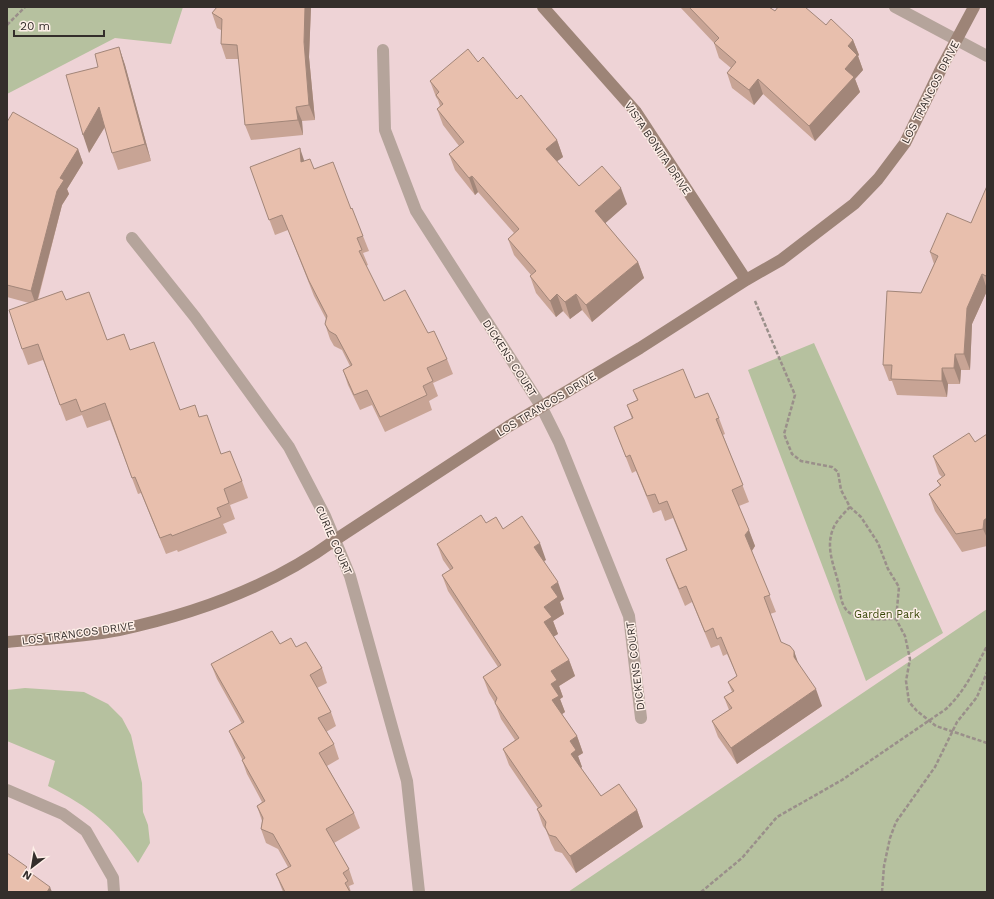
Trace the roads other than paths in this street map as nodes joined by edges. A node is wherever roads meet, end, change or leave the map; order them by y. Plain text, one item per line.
1 (543, 7) edge
2 (895, 7) edge
3 (974, 7) edge
4 (956, 39) junction
5 (383, 50) dead end
6 (987, 56) edge
7 (132, 238) dead end
8 (746, 280) junction
9 (541, 406) junction
10 (335, 540) junction
11 (7, 642) edge
12 (641, 718) dead end
13 (7, 790) edge
14 (114, 892) edge
15 (419, 892) edge

1 - 8 street, VISTA BONITA DRIVE
2 - 4 street
3 - 4 street, LOS TRANCOS DRIVE
4 - 6 street
4 - 8 street, LOS TRANCOS DRIVE
5 - 9 street, DICKENS COURT
7 - 10 street, CURIE COURT
8 - 9 street, LOS TRANCOS DRIVE
9 - 10 street, LOS TRANCOS DRIVE
9 - 12 street, DICKENS COURT
10 - 11 street, LOS TRANCOS DRIVE
10 - 15 street, CURIE COURT
13 - 14 street

